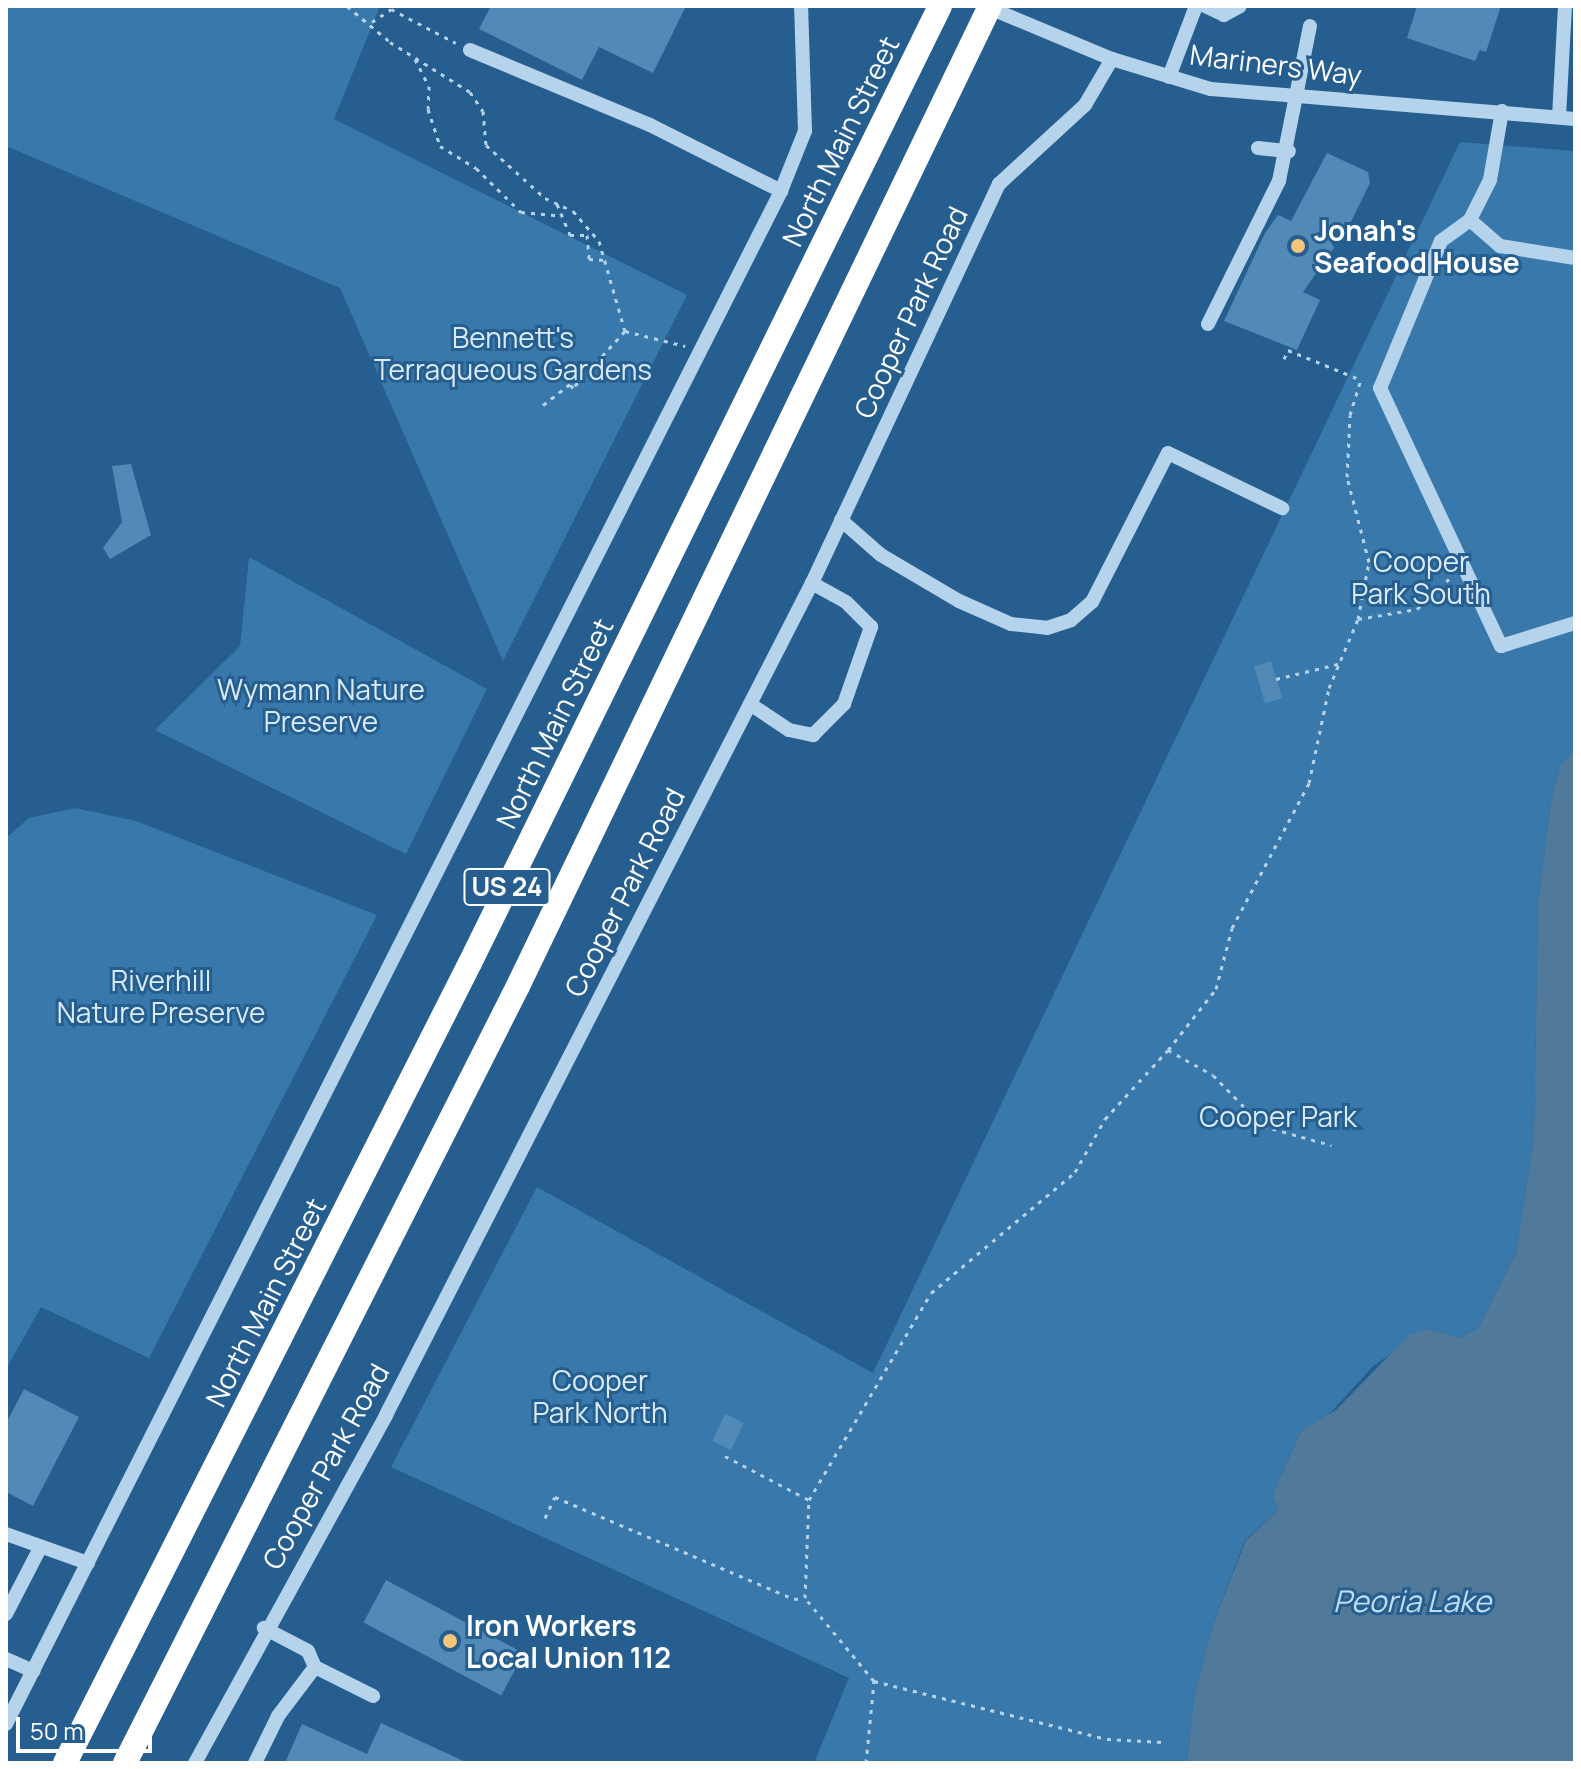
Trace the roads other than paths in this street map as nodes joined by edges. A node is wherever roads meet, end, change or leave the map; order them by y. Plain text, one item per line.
1 (801, 6) edge
2 (940, 6) edge
3 (1196, 6) edge
4 (1240, 6) edge
5 (1565, 6) edge
6 (987, 7) edge
7 (1210, 7) edge
8 (1310, 26) dead end
9 (470, 50) road end
10 (1112, 59) junction
11 (1169, 77) junction
12 (1299, 96) junction
13 (1502, 111) junction
14 (1559, 117) junction
15 (1575, 119) edge
16 (1258, 148) dead end
17 (1289, 151) junction
18 (781, 191) junction
19 (1470, 220) junction
20 (1575, 258) edge
21 (1208, 324) dead end
22 (1282, 508) dead end
23 (841, 520) junction
24 (812, 583) junction
25 (1575, 623) edge
26 (750, 704) junction
27 (6, 1534) edge
28 (39, 1550) junction
29 (88, 1563) junction
30 (6, 1614) edge
31 (264, 1628) junction
32 (6, 1659) edge
33 (315, 1667) junction
34 (33, 1671) junction
35 (373, 1696) dead end
36 (6, 1724) edge
37 (65, 1763) edge
38 (125, 1763) edge
39 (195, 1763) edge
40 (255, 1763) edge

1 - 18 street
2 - 37 highway, North Main Street / US 24
3 - 11 street
4 - 7 street
5 - 14 street
6 - 10 street, Mariners Way
6 - 38 highway, US 24
8 - 12 street
9 - 18 street
10 - 11 street, Mariners Way
10 - 23 street, Cooper Park Road
11 - 12 street, Mariners Way
12 - 13 street, Mariners Way
12 - 17 street
13 - 14 street, Mariners Way
13 - 19 street
14 - 15 street, Mariners Way
16 - 17 street
17 - 21 street
18 - 29 street
19 - 20 street
19 - 25 street
22 - 23 street
23 - 24 street, Cooper Park Road
24 - 26 street, Cooper Park Road
24 - 26 street
26 - 31 street, Cooper Park Road
27 - 28 street
28 - 29 street
28 - 30 street
29 - 34 street
31 - 33 street
31 - 39 street, Cooper Park Road
32 - 34 street
33 - 35 street
33 - 40 street
34 - 36 street

